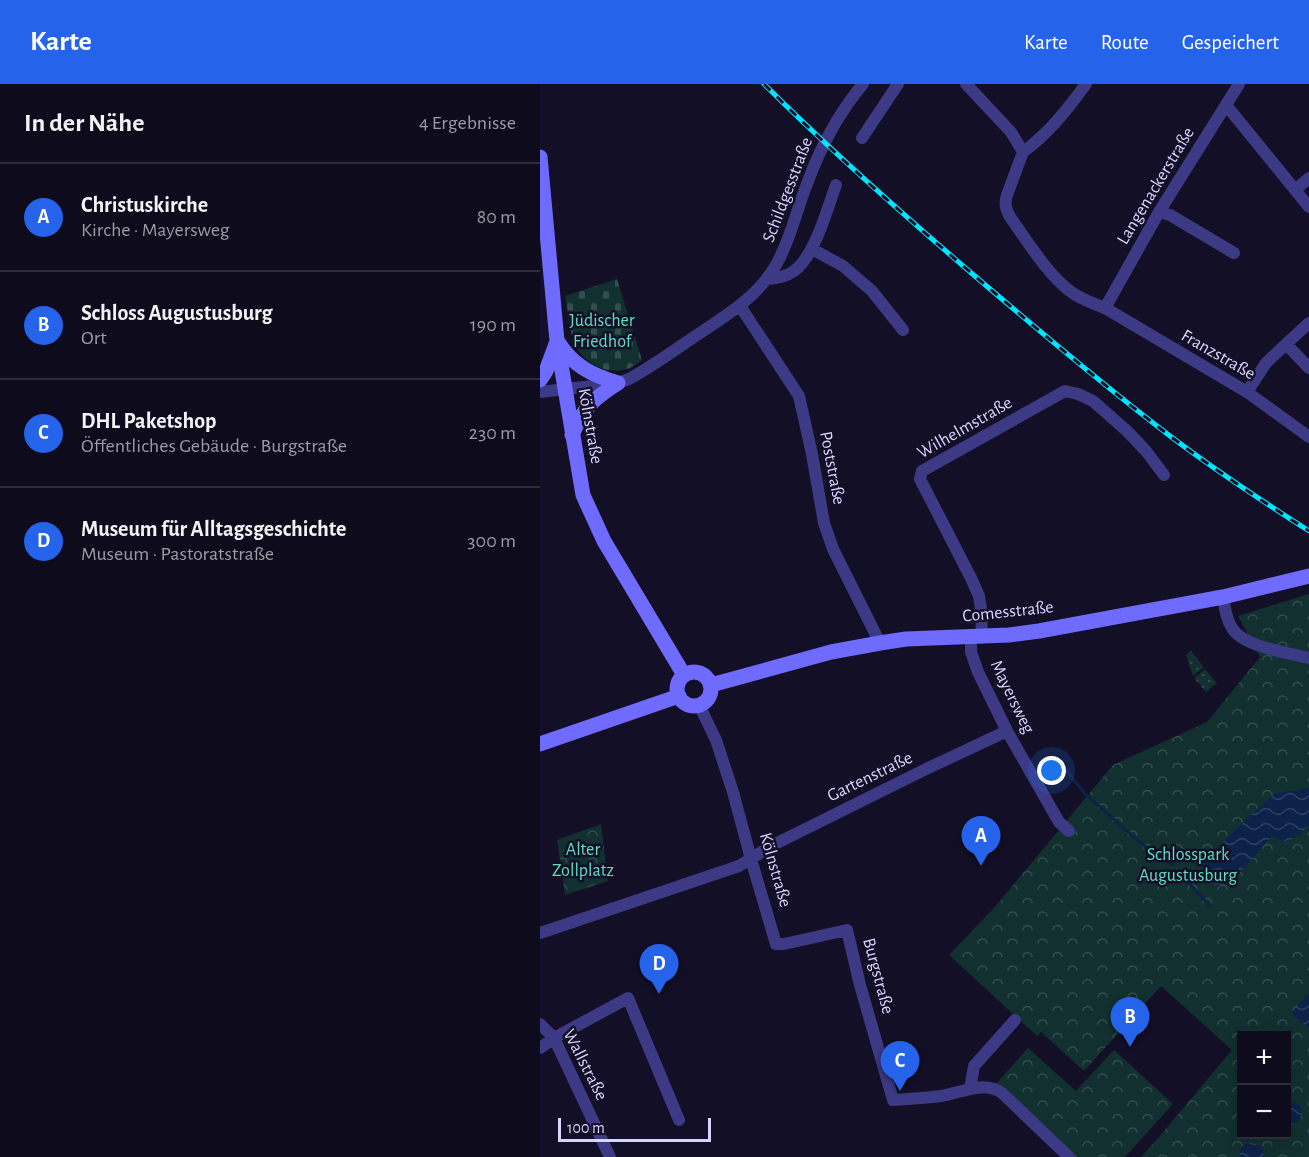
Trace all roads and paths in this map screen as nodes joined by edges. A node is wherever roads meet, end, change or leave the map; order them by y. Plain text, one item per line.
1 (863, 84) edge
2 (898, 84) edge
3 (966, 84) edge
4 (1086, 84) edge
5 (1239, 84) edge
6 (1226, 105) junction
7 (862, 138) dead end
8 (1023, 152) junction
9 (540, 157) edge
10 (1309, 178) edge
11 (836, 185) dead end
12 (1295, 190) junction
13 (1309, 207) edge
14 (1159, 212) junction
15 (812, 249) junction
16 (1234, 252) dead end
17 (767, 279) junction
18 (740, 306) junction
19 (1105, 308) junction
20 (1309, 323) edge
21 (903, 330) dead end
22 (557, 341) junction
23 (1286, 344) junction
24 (1309, 368) edge
25 (540, 380) edge
26 (618, 383) junction
27 (564, 389) junction
28 (540, 392) edge
29 (1247, 392) junction
30 (572, 435) junction
31 (1309, 437) edge
32 (1164, 475) dead end
33 (1309, 576) edge
34 (1223, 597) junction
35 (977, 636) junction
36 (880, 643) junction
37 (1309, 658) edge
38 (684, 675) junction
39 (711, 685) junction
40 (678, 696) junction
41 (699, 705) junction
42 (1007, 731) junction
43 (540, 744) edge
44 (1069, 831) dead end
45 (751, 859) junction
46 (540, 933) edge
47 (777, 944) joint
48 (1015, 1020) dead end
49 (540, 1024) edge
50 (554, 1038) junction
51 (540, 1048) edge
52 (970, 1089) junction
53 (679, 1120) dead end
54 (610, 1157) edge
55 (1069, 1157) edge

1 - 17 street, Schildgesstraße
2 - 7 street
3 - 8 street
4 - 8 street
5 - 6 street, Langenackerstraße
6 - 12 street
6 - 14 street, Langenackerstraße
8 - 19 street, Franzstraße
9 - 22 main road, Kölnstraße
10 - 12 street
11 - 15 street, Schildgesstraße
12 - 13 street
14 - 16 street
14 - 19 street, Langenackerstraße
15 - 17 street, Schildgesstraße
15 - 21 street
17 - 18 street, Schildgesstraße
18 - 26 street, Schildgesstraße
18 - 36 street, Poststraße
19 - 29 street, Franzstraße
20 - 23 street
22 - 25 main road
22 - 26 main road
22 - 27 main road, Kölnstraße
23 - 24 street
23 - 29 street
26 - 27 street, Schildgesstraße
26 - 30 main road
27 - 28 street, Schildgesstraße
27 - 30 main road, Kölnstraße
29 - 31 street, Franzstraße
30 - 38 main road, Kölnstraße
32 - 35 street, Wilhelmstraße
33 - 34 main road, Comesstraße
34 - 35 main road, Comesstraße
34 - 37 street
35 - 36 main road, Comesstraße
35 - 42 street, Mayersweg
36 - 39 main road, Comesstraße
38 - 39 main road
38 - 40 main road
39 - 41 main road
40 - 41 main road
40 - 43 main road
41 - 45 street, Kölnstraße
42 - 44 street, Mayersweg
42 - 45 street, Gartenstraße
45 - 46 street, Gartenstraße
45 - 47 street, Kölnstraße
47 - 52 street, Burgstraße
48 - 52 street
49 - 50 street, Wallstraße
50 - 51 street
50 - 53 street
50 - 54 street, Wallstraße
52 - 55 street

